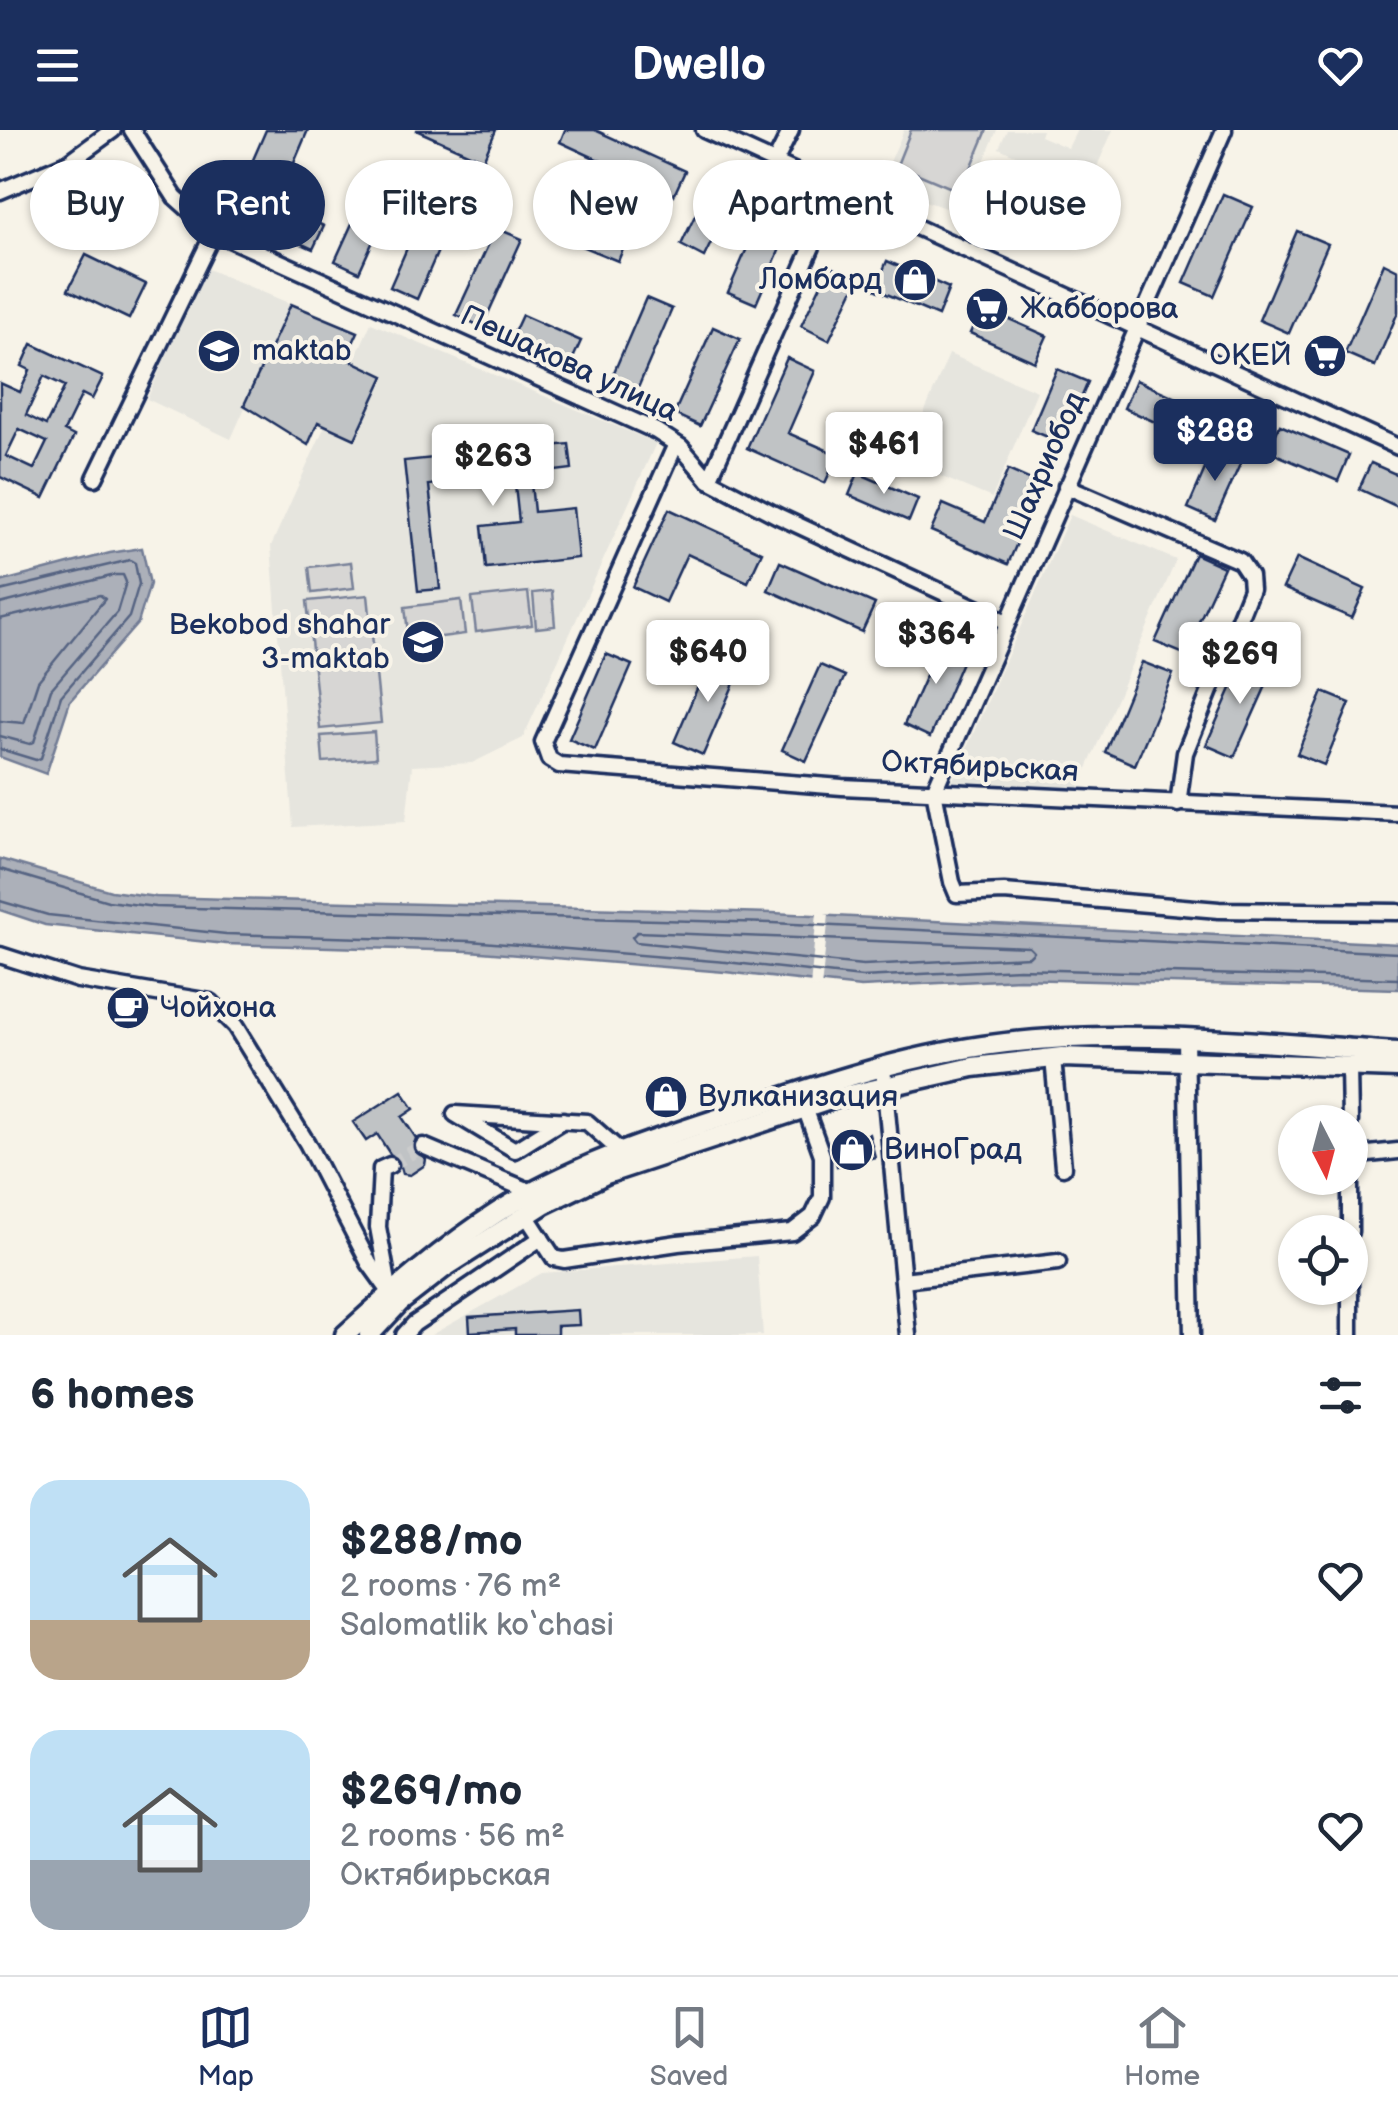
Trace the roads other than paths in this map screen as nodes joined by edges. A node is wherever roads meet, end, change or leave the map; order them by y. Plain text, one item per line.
1 (114, 130) edge
2 (132, 130) edge
3 (704, 130) edge
4 (790, 130) edge
5 (1224, 130) edge
6 (771, 160) edge
7 (776, 160) edge
8 (0, 191) edge
9 (179, 201) edge
10 (929, 233) edge
11 (205, 250) edge
12 (254, 250) edge
13 (810, 250) edge
14 (1136, 329) junction
15 (676, 444) junction
16 (1398, 448) edge
17 (95, 478) dead end
18 (709, 480) junction
19 (1066, 486) junction
20 (1007, 622) junction
21 (934, 791) junction
22 (1178, 804) junction
23 (1398, 813) edge
24 (1398, 912) edge
25 (0, 956) edge
26 (1186, 1039) junction
27 (1398, 1052) edge
28 (1053, 1058) junction
29 (1186, 1059) junction
30 (1349, 1066) junction
31 (1398, 1068) edge
32 (884, 1077) junction
33 (802, 1100) junction
34 (1350, 1105) edge
35 (563, 1120) junction
36 (423, 1146) dead end
37 (620, 1151) junction
38 (1398, 1151) edge
39 (1368, 1154) edge
40 (390, 1164) dead end
41 (1063, 1167) dead end
42 (540, 1198) junction
43 (526, 1215) junction
44 (541, 1238) junction
45 (1058, 1262) dead end
46 (903, 1280) junction
47 (394, 1299) junction
48 (1350, 1305) edge
49 (345, 1335) edge
50 (369, 1335) edge
51 (404, 1335) edge
52 (908, 1335) edge
53 (1192, 1335) edge
54 (1350, 1335) edge

1 - 8 street
2 - 9 street, Пешакова улица
3 - 6 street
4 - 7 street
5 - 14 street, Шахриобод
10 - 14 street
11 - 17 street
12 - 15 street, Пешакова улица
13 - 18 street
14 - 16 street
14 - 19 street, Шахриобод
15 - 18 street, Пешакова улица
15 - 21 street, Октябирьская
18 - 20 street, Пешакова улица
19 - 20 street, Шахриобод
19 - 22 street
20 - 21 street, Шахриобод
21 - 22 street, Октябирьская
21 - 24 street
22 - 23 street, Октябирьская
25 - 47 street
26 - 27 main road
26 - 29 street
26 - 32 main road
28 - 29 main road
28 - 32 main road
28 - 41 street
29 - 30 main road
29 - 53 street
30 - 31 main road
30 - 34 street
32 - 33 main road
32 - 46 street
33 - 37 main road
33 - 42 main road
33 - 44 street
35 - 35 street
35 - 37 street
36 - 42 street
37 - 42 main road
38 - 39 street
40 - 47 street
42 - 43 main road
42 - 47 main road
43 - 44 street
43 - 47 main road
44 - 51 street
45 - 46 street
46 - 52 street
47 - 49 main road
47 - 50 main road
48 - 54 street

